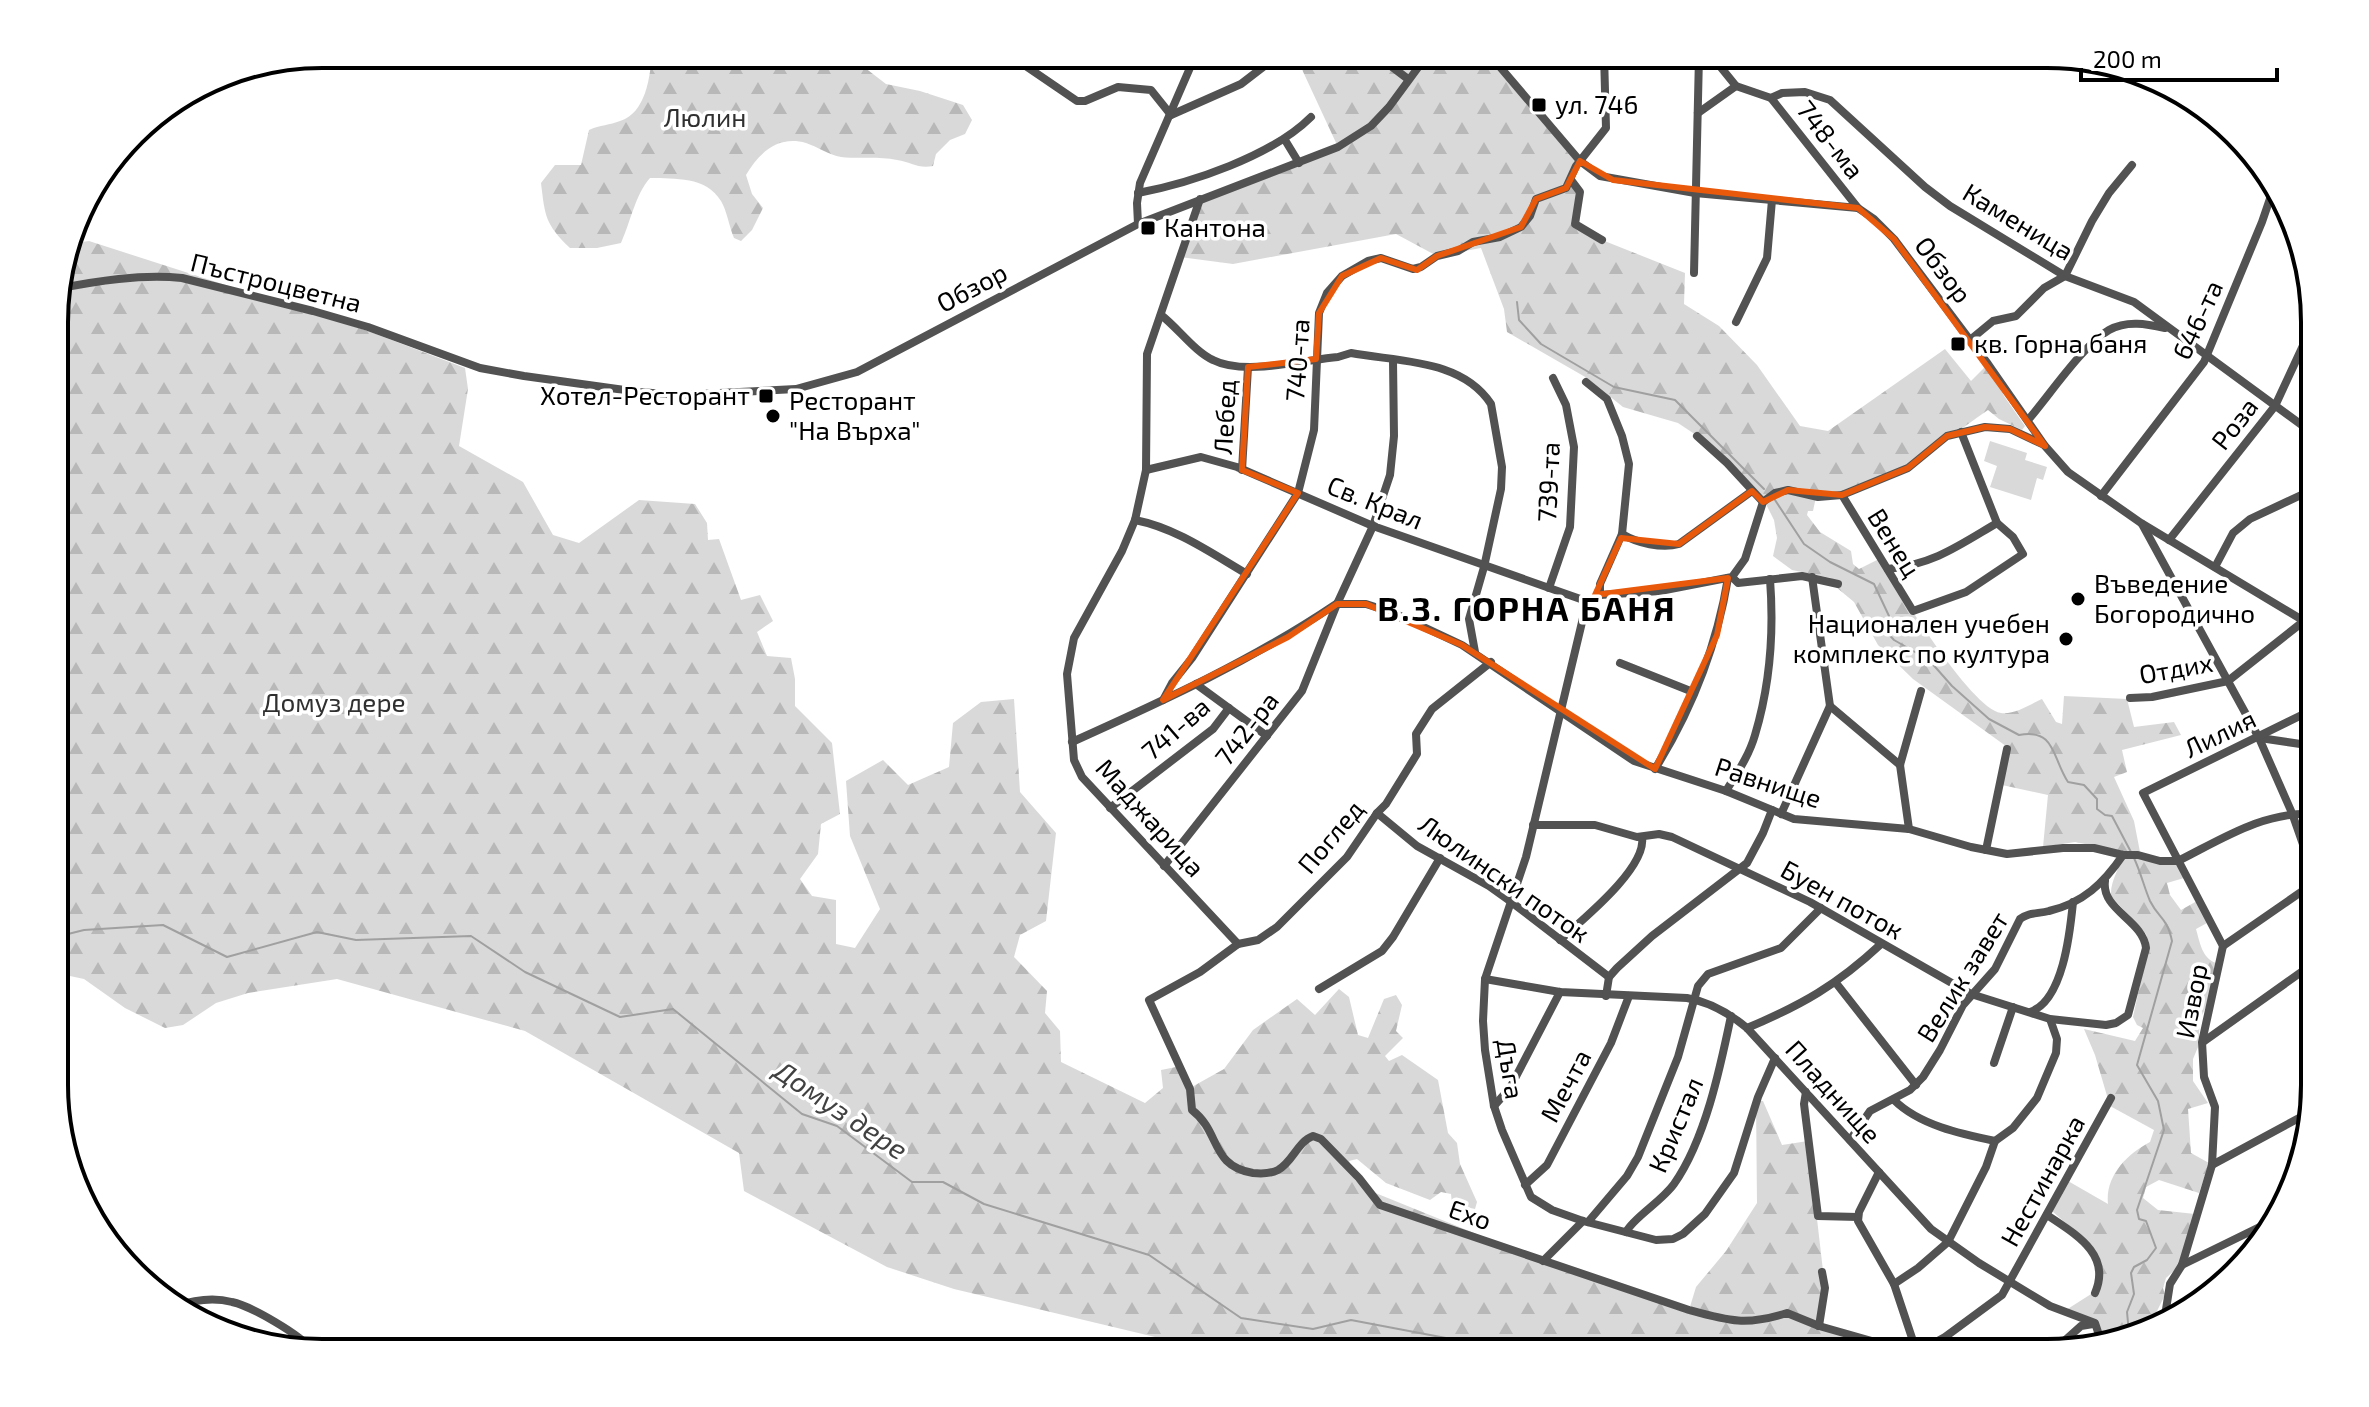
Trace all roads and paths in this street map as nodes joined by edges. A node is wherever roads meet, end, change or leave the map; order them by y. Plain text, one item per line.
1 (1029, 68) edge
2 (1190, 68) edge
3 (1262, 68) edge
4 (1393, 68) edge
5 (1417, 68) edge
6 (1501, 68) edge
7 (1604, 68) edge
8 (1700, 68) edge
9 (1721, 68) edge
10 (1408, 79) junction
11 (1736, 86) junction
12 (1771, 98) junction
13 (1698, 113) junction
14 (1171, 115) junction
15 (1311, 117) dead end
16 (1285, 140) junction
17 (1580, 161) junction
18 (1299, 163) junction
19 (2132, 165) dead end
20 (1571, 180) junction
21 (1138, 193) junction
22 (1695, 193) junction
23 (1200, 199) junction
24 (1772, 200) junction
25 (2270, 200) edge
26 (1858, 208) junction
27 (1138, 224) junction
28 (1602, 240) dead end
29 (1694, 273) dead end
30 (2065, 276) junction
31 (70, 287) edge
32 (1161, 315) junction
33 (1736, 322) dead end
34 (2168, 329) junction
35 (1970, 340) junction
36 (2300, 352) edge
37 (2207, 357) junction
38 (1316, 359) junction
39 (1393, 361) junction
40 (1248, 367) junction
41 (480, 368) joint
42 (1553, 378) dead end
43 (1586, 382) dead end
44 (2275, 406) junction
45 (2028, 420) junction
46 (2300, 424) edge
47 (1961, 432) junction
48 (1697, 436) dead end
49 (2045, 446) junction
50 (1146, 470) junction
51 (1242, 470) junction
52 (1752, 491) junction
53 (1298, 493) junction
54 (1842, 495) junction
55 (2101, 496) junction
56 (2300, 496) edge
57 (1763, 502) junction
58 (1135, 520) junction
59 (1997, 523) junction
60 (2141, 523) junction
61 (1373, 526) junction
62 (1622, 534) junction
63 (2169, 540) junction
64 (1484, 567) junction
65 (2215, 567) junction
66 (1888, 569) junction
67 (1247, 574) junction
68 (1812, 577) junction
69 (1730, 578) junction
70 (1770, 579) junction
71 (1838, 584) dead end
72 (1549, 588) junction
73 (1600, 595) junction
74 (1589, 602) junction
75 (1337, 604) junction
76 (2300, 619) edge
77 (2300, 624) edge
78 (1475, 653) junction
79 (1491, 662) junction
80 (1620, 663) dead end
81 (2228, 681) junction
82 (1196, 684) junction
83 (1921, 691) dead end
84 (1693, 692) junction
85 (2130, 698) dead end
86 (1163, 700) junction
87 (1830, 706) junction
88 (1229, 708) junction
89 (1559, 711) junction
90 (2300, 716) edge
91 (1267, 736) junction
92 (2259, 738) junction
93 (1072, 742) junction
94 (2300, 744) edge
95 (2007, 749) dead end
96 (1900, 765) junction
97 (1655, 769) junction
98 (1726, 791) junction
99 (2143, 793) joint
100 (1110, 808) junction
101 (1776, 812) junction
102 (1377, 813) junction
103 (2292, 813) junction
104 (2300, 813) edge
105 (1533, 825) junction
106 (1909, 829) junction
107 (2300, 836) edge
108 (1642, 837) junction
109 (1986, 850) junction
110 (2123, 855) junction
111 (1440, 858) junction
112 (2178, 861) junction
113 (1164, 866) junction
114 (1740, 868) junction
115 (2105, 881) junction
116 (2300, 895) edge
117 (1510, 901) junction
118 (2073, 902) junction
119 (1821, 908) junction
120 (1560, 940) junction
121 (1238, 944) junction
122 (1881, 944) junction
123 (2223, 946) junction
124 (2300, 973) edge
125 (1609, 977) junction
126 (1485, 979) junction
127 (1836, 983) junction
128 (1319, 989) dead end
129 (1560, 992) junction
130 (1971, 994) junction
131 (1154, 995) joint
132 (1606, 996) junction
133 (1629, 996) junction
134 (1694, 999) junction
135 (2013, 1007) junction
136 (2029, 1012) junction
137 (1731, 1016) junction
138 (2050, 1019) junction
139 (1747, 1028) junction
140 (2202, 1042) junction
141 (1775, 1058) junction
142 (1994, 1063) dead end
143 (1916, 1085) junction
144 (1806, 1092) junction
145 (2111, 1098) dead end
146 (1894, 1100) junction
147 (1494, 1106) junction
148 (2298, 1119) edge
149 (1850, 1140) junction
150 (1995, 1141) junction
151 (2212, 1165) junction
152 (1879, 1172) junction
153 (1525, 1185) junction
154 (2047, 1215) junction
155 (1858, 1217) junction
156 (1585, 1221) junction
157 (2255, 1229) edge
158 (1626, 1232) junction
159 (1948, 1242) junction
160 (1543, 1261) junction
161 (2182, 1265) junction
162 (1822, 1272) dead end
163 (2010, 1283) junction
164 (1894, 1284) junction
165 (2095, 1293) dead end
166 (190, 1301) edge
167 (2164, 1310) edge
168 (2095, 1323) junction
169 (1819, 1326) junction
170 (2098, 1333) edge
171 (2068, 1337) edge
172 (298, 1338) edge
173 (1862, 1338) edge
174 (1914, 1338) edge
175 (1942, 1338) edge

1 - 14 street
2 - 14 street
3 - 14 street
4 - 10 street
5 - 10 street, Обзор
6 - 17 street
7 - 17 street
8 - 13 street
9 - 11 street
10 - 18 street, Обзор
11 - 12 street, Каменица
11 - 13 street
12 - 26 street, 748-ма
12 - 30 street, Каменица
13 - 22 street
14 - 21 street
15 - 16 street
16 - 18 street
16 - 21 street
17 - 20 street
17 - 22 street
18 - 23 street, Обзор
19 - 30 street
20 - 28 street
20 - 38 street, 740-та
21 - 27 street
22 - 24 street
22 - 29 street
23 - 27 street, Обзор
23 - 32 street, Маджарица
24 - 26 street
24 - 33 street
25 - 37 street, 646-та
26 - 35 street, Обзор
27 - 41 street, Обзор
30 - 34 street, Каменица
30 - 35 street
31 - 41 street, Пъстроцветна
32 - 40 street
32 - 50 street, Маджарица
34 - 37 street, Каменица
34 - 45 street
35 - 45 street, Обзор
36 - 44 street, Роза
37 - 44 street, Каменица
37 - 55 street, 646-та
38 - 39 street
38 - 40 street
38 - 53 street, 740-та
39 - 61 street, 742-ра
39 - 64 street
40 - 51 street, Лебед
42 - 72 street, 739-та
43 - 62 street
44 - 46 street, Каменица
44 - 63 street, Роза
45 - 49 street, Обзор
47 - 49 street
47 - 54 street
47 - 59 street
48 - 52 street
49 - 55 street, Обзор
50 - 51 street, Св. Крал
50 - 58 street, Маджарица
51 - 53 street, Св. Крал
52 - 57 street
52 - 62 street
53 - 61 street, Св. Крал
53 - 67 street, 740-та
54 - 57 street
54 - 66 street, Венец
55 - 60 street, Обзор
56 - 65 street
57 - 69 street
58 - 67 street
58 - 93 street, Маджарица
59 - 66 street
59 - 66 street, Венец
60 - 63 street, Обзор
60 - 81 street
61 - 64 street, Св. Крал
61 - 75 street, 742-ра
62 - 73 street
63 - 65 street, Обзор
64 - 72 street, Св. Крал
64 - 78 street
65 - 76 street, Обзор
67 - 86 street, 740-та
68 - 70 street
68 - 71 street
68 - 87 street
69 - 70 street
69 - 73 street
69 - 84 street
70 - 98 street
72 - 74 street, Св. Крал
73 - 74 street
74 - 89 street, Дъга
75 - 78 street, Равнище
75 - 82 street
75 - 91 street, 742-ра
77 - 81 street, Отдих
78 - 79 street, Равнище
79 - 89 street, Равнище
79 - 102 street, Поглед
80 - 84 street
81 - 85 street, Отдих
81 - 92 street
82 - 86 street
82 - 88 street
83 - 96 street
84 - 97 street
86 - 93 street
87 - 96 street
87 - 101 street
88 - 91 street
88 - 100 street, 741-ва
89 - 97 street, Равнище
89 - 105 street, Дъга
90 - 92 street, Лилия
91 - 113 street, 742-ра
92 - 94 street
92 - 99 street, Лилия
92 - 103 street
93 - 100 street, Маджарица
95 - 109 street
96 - 106 street
97 - 98 street, Равнище
98 - 101 street, Равнище
99 - 112 street, Извор
100 - 113 street, Маджарица
101 - 106 street, Равнище
101 - 114 street
102 - 111 street, Люлински поток
102 - 121 street, Поглед
103 - 104 street
103 - 107 street
103 - 112 street
105 - 108 street, Буен поток
105 - 117 street, Дъга
106 - 109 street, Равнище
108 - 114 street, Буен поток
108 - 120 street
109 - 110 street, Равнище
110 - 112 street, Равнище
110 - 115 street, Велик завет
111 - 117 street, Люлински поток
111 - 128 street
112 - 123 street, Извор
113 - 121 street, Маджарица
114 - 119 street, Буен поток
114 - 125 street
115 - 118 street, Велик завет
115 - 138 street, Буен поток
116 - 123 street
117 - 120 street, Люлински поток
117 - 126 street, Дъга
118 - 130 street, Велик завет
118 - 136 street
119 - 122 street, Буен поток
119 - 134 street
120 - 125 street, Люлински поток
121 - 131 street, Поглед
122 - 127 street
122 - 130 street, Буен поток
123 - 140 street, Извор
124 - 140 street
125 - 132 street
126 - 129 street, Пладнище
126 - 147 street, Дъга
127 - 139 street
127 - 143 street
129 - 132 street, Пладнище
129 - 147 street
130 - 135 street, Буен поток
130 - 143 street, Велик завет
131 - 160 street, Ехо
132 - 133 street, Пладнище
133 - 134 street, Пладнище
133 - 153 street, Мечта
134 - 137 street, Пладнище
134 - 156 street
135 - 136 street, Буен поток
135 - 142 street
136 - 138 street, Буен поток
137 - 139 street, Пладнище
137 - 158 street, Кристал
138 - 150 street
139 - 141 street, Пладнище
140 - 151 street, Извор
141 - 144 street, Пладнище
141 - 158 street, Дъга
143 - 146 street, Велик завет
144 - 149 street, Пладнище
144 - 155 street
145 - 154 street, Нестинарка
146 - 149 street, Велик завет
146 - 150 street
147 - 153 street, Дъга
148 - 151 street
149 - 152 street, Пладнище
150 - 159 street
151 - 161 street, Извор
152 - 155 street
152 - 159 street, Пладнище
153 - 156 street, Дъга
154 - 163 street, Нестинарка
154 - 165 street
155 - 164 street
156 - 158 street, Дъга
156 - 160 street
157 - 161 street
159 - 163 street, Пладнище
159 - 164 street
160 - 169 street, Ехо
161 - 167 street, Извор
162 - 169 street
163 - 168 street, Пладнище
163 - 175 street, Нестинарка
164 - 174 street
166 - 172 street
168 - 170 street
168 - 171 street
169 - 173 street, Ехо

